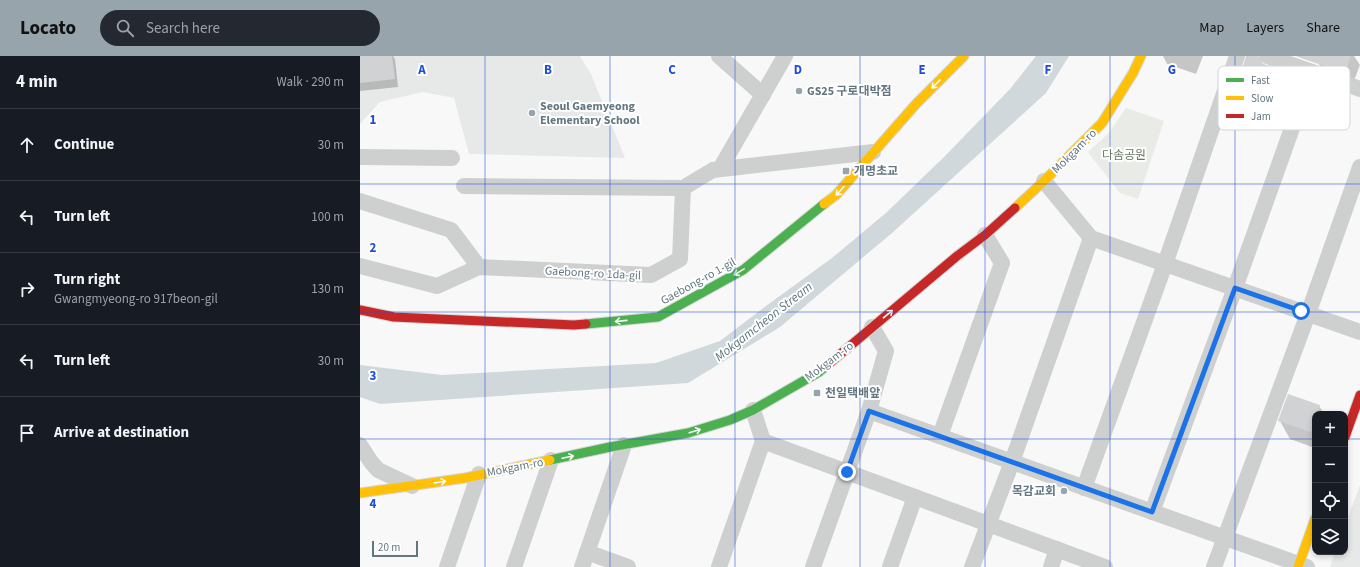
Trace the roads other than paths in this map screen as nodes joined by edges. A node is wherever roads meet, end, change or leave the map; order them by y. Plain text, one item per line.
1 (718, 56) edge
2 (785, 56) edge
3 (964, 56) edge
4 (1140, 56) edge
5 (1237, 56) edge
6 (1267, 56) edge
7 (1234, 66) edge
8 (1295, 66) edge
9 (1350, 85) edge
10 (1360, 89) edge
11 (762, 95) junction
12 (1218, 111) edge
13 (1291, 130) edge
14 (873, 152) junction
15 (360, 157) edge
16 (452, 158) dead end
17 (1360, 167) edge
18 (720, 169) junction
19 (1044, 181) junction
20 (464, 186) dead end
21 (683, 188) junction
22 (360, 201) edge
23 (985, 235) junction
24 (1091, 238) junction
25 (1165, 264) junction
26 (360, 266) edge
27 (478, 267) junction
28 (1235, 288) junction
29 (360, 310) edge
30 (1308, 314) junction
31 (872, 327) junction
32 (1360, 332) edge
33 (1360, 395) edge
34 (753, 410) junction
35 (869, 411) junction
36 (1348, 429) edge
37 (940, 436) junction
38 (763, 441) junction
39 (360, 445) edge
40 (624, 445) junction
41 (551, 460) junction
42 (1012, 462) junction
43 (847, 472) junction
44 (479, 474) junction
45 (412, 486) junction
46 (1084, 488) junction
47 (360, 493) edge
48 (915, 497) junction
49 (1152, 512) junction
50 (988, 524) junction
51 (1312, 529) edge
52 (1224, 538) junction
53 (1057, 549) junction
54 (584, 560) edge
55 (1301, 566) edge
56 (447, 567) edge
57 (514, 567) edge
58 (628, 567) edge
59 (719, 567) edge
60 (814, 567) edge
61 (890, 567) edge
62 (972, 567) edge
63 (1051, 567) edge
64 (1105, 567) edge
65 (1214, 567) edge

1 - 11 street
2 - 11 street
3 -> 14 street, Gaebong-ro 1-gil
4 - 19 street, Mokgam-ro
5 - 7 street
6 - 8 street
9 - 10 street
11 - 18 street
12 - 25 street
13 - 28 street
14 - 18 street
14 -> 29 street, Gaebong-ro 1-gil
15 - 16 street
17 - 30 street
18 - 21 street
19 - 23 street, Mokgam-ro
19 - 24 street
20 - 21 street
21 - 27 street, Gaebong-ro 1da-gil
22 - 27 street
31 -> 23 street, Mokgam-ro
23 - 37 street
24 - 25 street
24 - 42 street
25 - 28 street
25 - 46 street
26 - 27 street
28 - 30 street
28 - 49 street
30 - 32 street
30 - 52 street
31 - 34 street, Mokgam-ro
31 - 35 street
33 - 36 street
34 - 38 street
40 -> 34 street, Mokgam-ro
35 - 37 street
35 - 43 street
37 - 42 street
38 - 43 street
38 - 59 street
39 - 45 street
41 -> 40 street, Mokgam-ro
40 - 54 street
41 - 44 street, Mokgam-ro
41 - 57 street
42 - 46 street
42 - 50 street
43 - 48 street
43 - 60 street
45 -> 44 street, Mokgam-ro
44 - 56 street
45 - 47 street, Mokgam-ro
46 - 49 street
48 - 50 street
48 - 61 street
49 - 52 street
50 - 53 street
50 - 62 street
51 - 55 street
52 - 55 street
52 - 65 street
53 - 63 street
53 - 64 street
54 - 58 street

